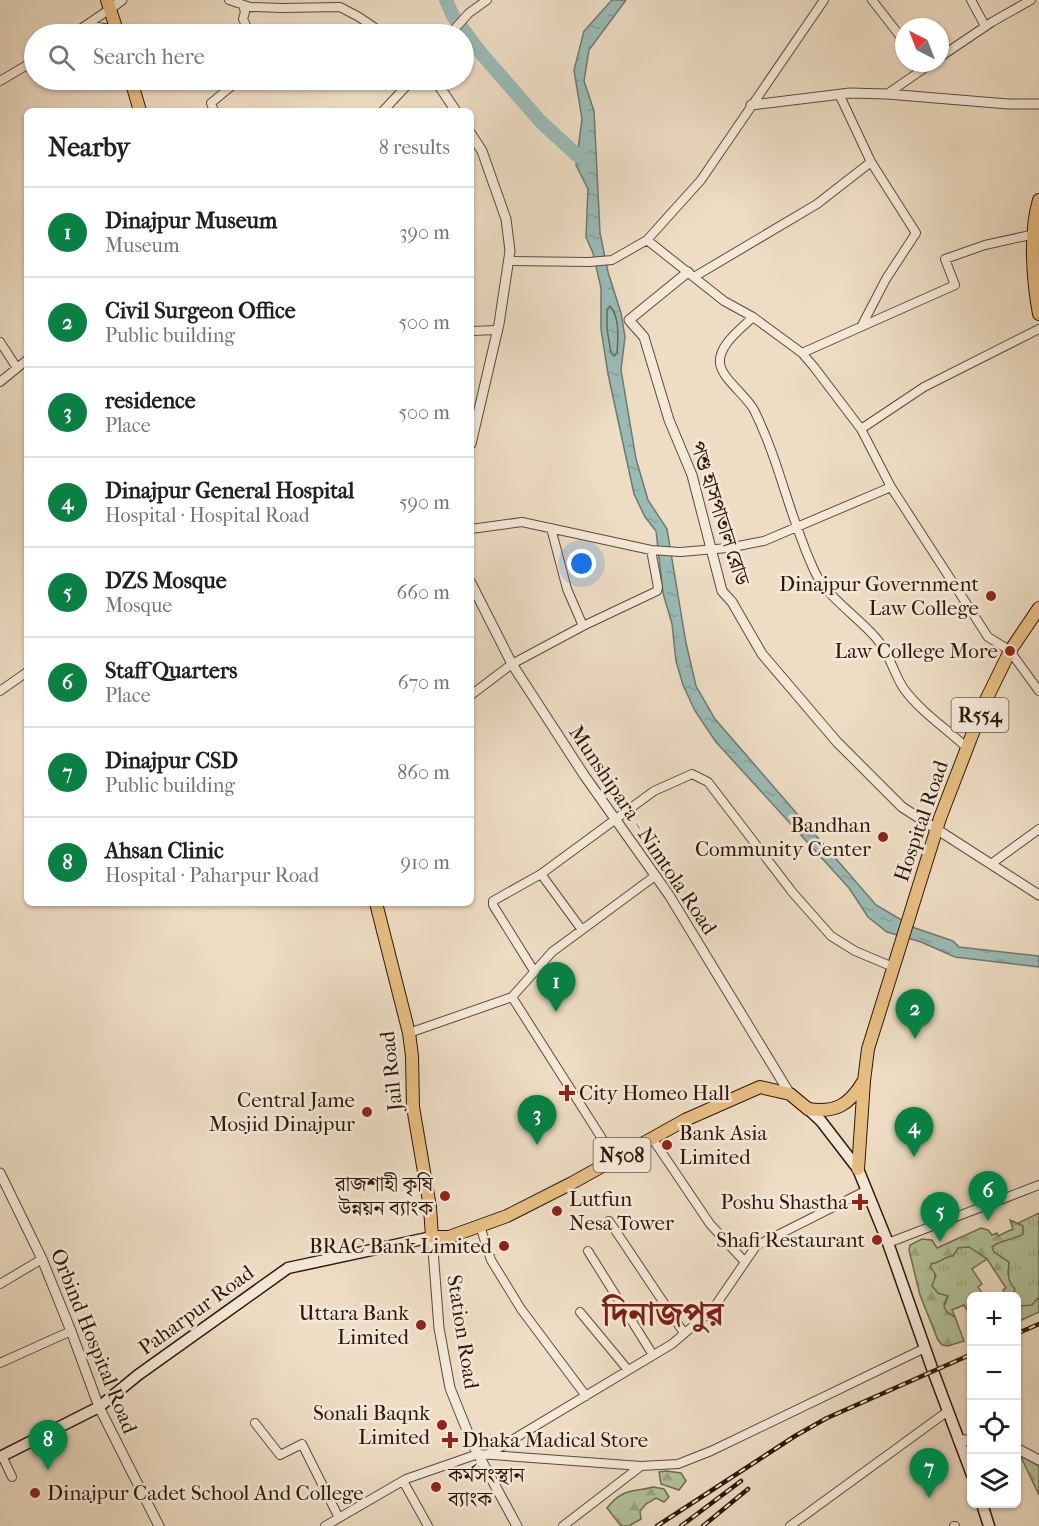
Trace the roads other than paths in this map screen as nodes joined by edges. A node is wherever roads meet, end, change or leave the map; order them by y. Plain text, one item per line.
1 (122, 0) edge
2 (229, 0) edge
3 (487, 0) edge
4 (824, 0) edge
5 (872, 0) edge
6 (971, 0) edge
7 (1031, 0) edge
8 (109, 4) edge
9 (243, 6) junction
10 (88, 24) edge
11 (115, 24) edge
12 (245, 24) edge
13 (369, 24) edge
14 (459, 24) edge
15 (985, 26) junction
16 (895, 29) edge
17 (949, 51) edge
18 (24, 67) edge
19 (919, 72) edge
20 (0, 81) edge
21 (134, 90) edge
22 (227, 90) edge
23 (402, 90) edge
24 (442, 90) edge
25 (887, 94) junction
26 (840, 96) junction
27 (1039, 104) edge
28 (752, 105) junction
29 (139, 108) edge
30 (213, 108) edge
31 (385, 108) edge
32 (454, 108) edge
33 (474, 139) edge
34 (871, 162) junction
35 (1039, 200) edge
36 (1035, 234) junction
37 (647, 240) junction
38 (510, 261) junction
39 (691, 274) junction
40 (1039, 314) edge
41 (753, 317) junction
42 (861, 327) junction
43 (1039, 329) edge
44 (498, 330) junction
45 (474, 331) edge
46 (0, 342) edge
47 (802, 353) junction
48 (24, 362) edge
49 (17, 368) junction
50 (0, 382) edge
51 (861, 429) junction
52 (474, 431) edge
53 (891, 487) junction
54 (551, 528) junction
55 (797, 528) junction
56 (474, 530) edge
57 (712, 549) junction
58 (653, 550) junction
59 (474, 589) edge
60 (1039, 608) edge
61 (584, 626) junction
62 (1010, 651) junction
63 (512, 664) junction
64 (24, 674) edge
65 (0, 691) edge
66 (1039, 691) edge
67 (474, 693) edge
68 (968, 748) junction
69 (615, 820) junction
70 (937, 829) junction
71 (1039, 829) edge
72 (991, 864) junction
73 (541, 874) junction
74 (655, 876) junction
75 (1039, 895) edge
76 (377, 906) edge
77 (582, 930) junction
78 (893, 967) junction
79 (534, 971) junction
80 (512, 997) junction
81 (409, 1034) junction
82 (864, 1081) junction
83 (790, 1094) junction
84 (808, 1109) junction
85 (651, 1138) junction
86 (615, 1159) junction
87 (858, 1169) junction
88 (0, 1173) edge
89 (1039, 1185) edge
90 (867, 1190) junction
91 (609, 1221) dead end
92 (480, 1226) junction
93 (432, 1237) junction
94 (888, 1243) junction
95 (588, 1251) dead end
96 (42, 1259) junction
97 (745, 1262) junction
98 (0, 1284) edge
99 (580, 1311) dead end
100 (71, 1331) junction
101 (684, 1333) junction
102 (925, 1348) junction
103 (653, 1355) junction
104 (0, 1364) edge
105 (628, 1370) junction
106 (586, 1396) junction
107 (99, 1407) junction
108 (948, 1411) junction
109 (255, 1423) dead end
110 (958, 1439) junction
111 (967, 1440) edge
112 (1021, 1450) edge
113 (483, 1455) junction
114 (1, 1457) edge
115 (1039, 1460) edge
116 (967, 1462) edge
117 (640, 1466) junction
118 (12, 1477) dead end
119 (403, 1481) junction
120 (984, 1508) edge
121 (339, 1518) junction
122 (154, 1525) edge
123 (326, 1526) edge
124 (428, 1526) edge
125 (517, 1526) edge
126 (563, 1526) edge
127 (790, 1526) edge
128 (989, 1526) edge

1 - 8 street
2 - 9 street
3 - 14 street
4 - 28 street
5 - 16 street
6 - 15 street
7 - 15 street
8 - 10 street
8 - 11 main road
9 - 12 street
9 - 13 street
15 - 17 street
18 - 20 street
19 - 25 street
21 - 29 main road
22 - 30 street
23 - 31 street
24 - 32 street
25 - 26 street
25 - 27 street
26 - 28 street
26 - 34 street
28 - 37 street
33 - 38 street
34 - 39 street
34 - 42 street
35 - 36 main road
36 - 40 main road
36 - 42 street
37 - 38 street
37 - 39 street
38 - 44 street
39 - 41 street
39 - 57 street, পশু হাসপাতাল রোড
41 - 47 street
41 - 55 street
42 - 47 street
43 - 51 street
44 - 45 street
44 - 52 street
46 - 49 street
47 - 51 street
48 - 49 street
49 - 50 street
51 - 53 street
53 - 55 street
53 - 62 street
54 - 56 street
54 - 58 street
54 - 61 street
55 - 57 street
55 - 68 street
57 - 58 street
57 - 70 street, পশু হাসপাতাল রোড
58 - 61 street
59 - 63 street, Munshipara - Nimtola Road
60 - 62 main road, Hospital Road / R554
61 - 63 street
62 - 66 street
62 - 68 main road, Hospital Road / R554
63 - 67 street
63 - 69 street, Munshipara - Nimtola Road
64 - 65 street
68 - 70 main road, Hospital Road / R554
69 - 73 street
69 - 74 street, Munshipara - Nimtola Road
69 - 78 street
70 - 72 street, পশু হাসপাতাল রোড
70 - 78 main road, Hospital Road / R554
71 - 72 street
72 - 75 street, পশু হাসপাতাল রোড
73 - 77 street
73 - 79 street
74 - 77 street
74 - 83 street, Munshipara - Nimtola Road
76 - 81 main road, Jail Road
77 - 79 street
78 - 82 main road, R554
79 - 80 street
80 - 81 street
80 - 86 street
81 - 93 main road, Jail Road
82 - 84 main road
82 - 87 main road, R554
83 - 84 main road, N508
83 - 85 main road, N508
84 - 87 main road
85 - 86 main road, N508
85 - 97 street
86 - 92 main road, N508
87 - 90 main road
88 - 96 street, Orbind Hospital Road
89 - 94 street
90 - 94 main road
90 - 97 street
91 - 101 street
92 - 93 main road, N508
92 - 106 street
93 - 107 main road, Paharpur Road
93 - 113 street, Station Road
94 - 102 main road
95 - 103 street
96 - 98 street
96 - 100 street, Orbind Hospital Road
97 - 101 street
99 - 105 street
100 - 104 street
100 - 107 street, Orbind Hospital Road
101 - 103 street
102 - 108 main road
102 - 117 street
103 - 105 street
105 - 106 street
106 - 113 street
107 - 114 main road, Paharpur Road
107 - 122 street, Orbind Hospital Road
108 - 110 main road
108 - 127 street
109 - 121 street
110 - 111 street
110 - 116 main road
112 - 115 street
113 - 117 street
113 - 119 street
113 - 125 street, Station Road
114 - 118 street
117 - 126 street
119 - 121 street
119 - 124 street
120 - 128 main road
121 - 123 street

